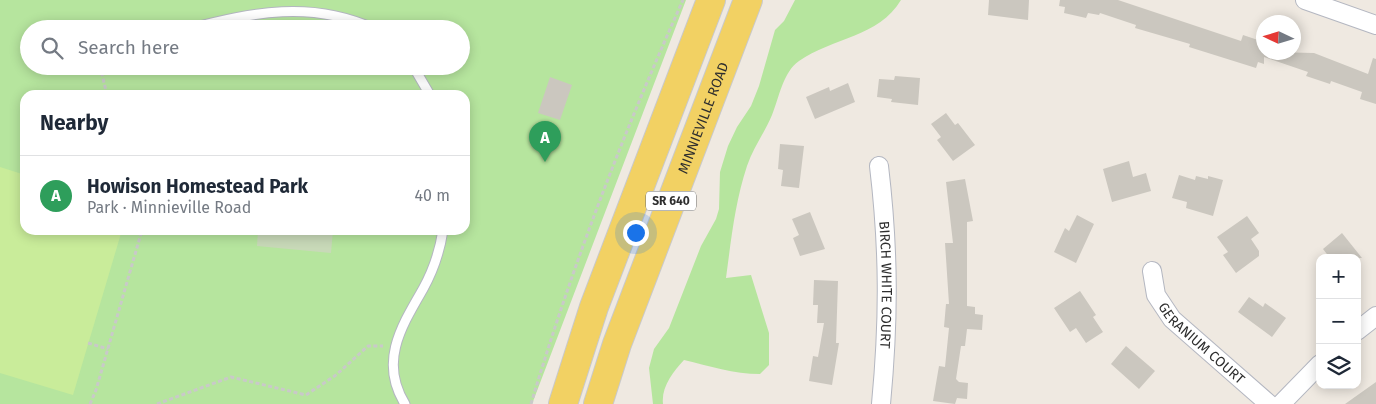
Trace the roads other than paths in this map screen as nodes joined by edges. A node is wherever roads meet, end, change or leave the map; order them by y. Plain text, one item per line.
1 (711, 0) edge
2 (748, 0) edge
3 (1305, 0) edge
4 (224, 20) edge
5 (361, 20) edge
6 (1376, 25) edge
7 (418, 75) edge
8 (427, 90) edge
9 (878, 166) dead end
10 (442, 235) edge
11 (1152, 271) dead end
12 (1376, 316) edge
13 (1361, 328) edge
14 (1316, 368) edge
15 (405, 404) edge
16 (563, 404) edge
17 (598, 404) edge
18 (881, 404) edge
19 (1269, 404) edge
20 (1281, 404) edge

1 - 16 main road, SR 640
2 - 17 main road, MINNIEVILLE ROAD / SR 640
3 - 6 street
4 - 5 lane
7 - 8 lane
9 - 18 street, BIRCH WHITE COURT
10 - 15 lane
11 - 19 street, GERANIUM COURT
12 - 13 street
14 - 20 street

